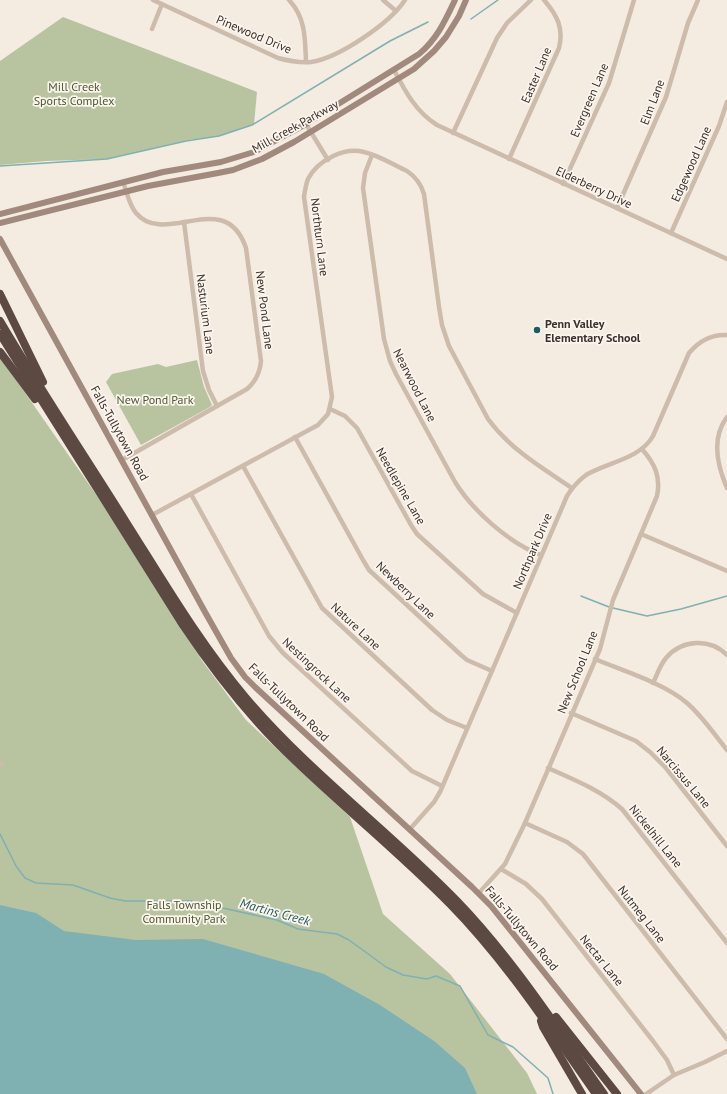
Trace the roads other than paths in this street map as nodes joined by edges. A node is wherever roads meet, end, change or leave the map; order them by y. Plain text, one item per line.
1 (153, 0) edge
2 (289, 0) edge
3 (383, 0) edge
4 (405, 0) edge
5 (455, 0) edge
6 (466, 0) edge
7 (531, 0) edge
8 (544, 0) edge
9 (634, 0) edge
10 (698, 0) edge
11 (162, 4) junction
12 (396, 11) junction
13 (152, 29) dead end
14 (306, 62) junction
15 (394, 70) junction
16 (398, 79) junction
17 (727, 102) edge
18 (306, 124) junction
19 (311, 132) junction
20 (453, 133) junction
21 (372, 155) junction
22 (509, 159) junction
23 (328, 160) junction
24 (123, 182) junction
25 (563, 184) junction
26 (126, 191) junction
27 (617, 208) junction
28 (0, 214) edge
29 (184, 222) junction
30 (0, 223) edge
31 (671, 233) junction
32 (0, 239) edge
33 (727, 259) edge
34 (0, 294) edge
35 (0, 321) edge
36 (0, 334) edge
37 (727, 335) edge
38 (0, 352) edge
39 (217, 406) junction
40 (330, 409) junction
41 (727, 417) edge
42 (63, 422) junction
43 (295, 437) junction
44 (642, 449) junction
45 (78, 458) junction
46 (122, 460) junction
47 (243, 466) junction
48 (572, 488) junction
49 (727, 488) edge
50 (191, 494) junction
51 (152, 515) junction
52 (641, 534) junction
53 (541, 555) junction
54 (727, 571) edge
55 (517, 613) junction
56 (727, 655) edge
57 (595, 660) junction
58 (492, 671) junction
59 (653, 684) junction
60 (572, 713) junction
61 (467, 728) junction
62 (727, 750) edge
63 (548, 768) junction
64 (442, 786) junction
65 (524, 823) junction
66 (410, 829) junction
67 (727, 846) edge
68 (501, 869) junction
69 (479, 893) junction
70 (727, 943) edge
71 (518, 972) junction
72 (535, 1007) junction
73 (727, 1039) edge
74 (727, 1051) edge
75 (674, 1075) junction
76 (582, 1094) edge
77 (596, 1094) edge
78 (604, 1094) edge
79 (617, 1094) edge
80 (641, 1094) edge
81 (646, 1094) edge

1 - 11 street, Pinewood Drive
2 - 14 street
3 - 12 street
4 - 12 street, Pinewood Drive
5 - 15 street, Mill Creek Parkway
6 - 16 street, Mill Creek Parkway
7 - 20 street
8 - 22 street, Easter Lane
9 - 25 street, Evergreen Lane
10 - 27 street, Elm Lane
11 - 13 street
11 - 14 street, Pinewood Drive
12 - 14 street, Pinewood Drive
15 - 16 street, Elderberry Drive
15 - 18 street, Mill Creek Parkway
16 - 19 street, Mill Creek Parkway
16 - 20 street, Elderberry Drive
17 - 31 street, Edgewood Lane
18 - 19 street
18 - 24 street, Mill Creek Parkway
19 - 23 street
19 - 26 street, Mill Creek Parkway
20 - 22 street, Elderberry Drive
21 - 23 street, Northturn Lane
21 - 48 street, Northturn Lane
21 - 53 street, Nearwood Lane
22 - 25 street, Elderberry Drive
23 - 40 street, Northturn Lane
24 - 26 street, New Pond Lane
24 - 28 street, Mill Creek Parkway
25 - 27 street, Elderberry Drive
26 - 29 street, New Pond Lane
26 - 30 street, Mill Creek Parkway
27 - 31 street, Elderberry Drive
29 - 39 street, Nasturium Lane
29 - 39 street, New Pond Lane
31 - 33 street, Elderberry Drive
32 - 46 street, Falls-Tullytown Road
34 - 42 highway
35 - 42 highway
36 - 45 highway
37 - 44 street, Northpark Drive
38 - 45 highway
39 - 46 street, New Pond Lane
40 - 43 street
40 - 55 street, Needlepine Lane
41 - 49 street
42 - 71 highway
43 - 47 street
43 - 58 street, Newberry Lane
44 - 48 street, Northpark Drive
44 - 52 street, New School Lane
45 - 72 highway
46 - 51 street, Falls-Tullytown Road
47 - 50 street
47 - 61 street, Nature Lane
48 - 53 street, Northpark Drive
50 - 51 street
50 - 64 street, Nestingrock Lane
51 - 66 street, Falls-Tullytown Road
52 - 54 street
52 - 57 street, New School Lane
53 - 55 street, Northpark Drive
55 - 58 street, Northpark Drive
56 - 59 street
57 - 59 street
57 - 60 street, New School Lane
58 - 61 street, Northpark Drive
59 - 62 street
60 - 63 street, New School Lane
60 - 67 street, Narcissus Lane
61 - 64 street, Northpark Drive
63 - 65 street, New School Lane
63 - 70 street, Nickelhill Lane
64 - 66 street, Northpark Drive
65 - 68 street, New School Lane
65 - 73 street, Nutmeg Lane
66 - 69 street, Falls-Tullytown Road
68 - 69 street, New School Lane
68 - 75 street, Nectar Lane
69 - 80 street, Falls-Tullytown Road
71 - 78 highway
71 - 79 highway
72 - 76 highway
72 - 77 highway
74 - 75 street
75 - 81 street

